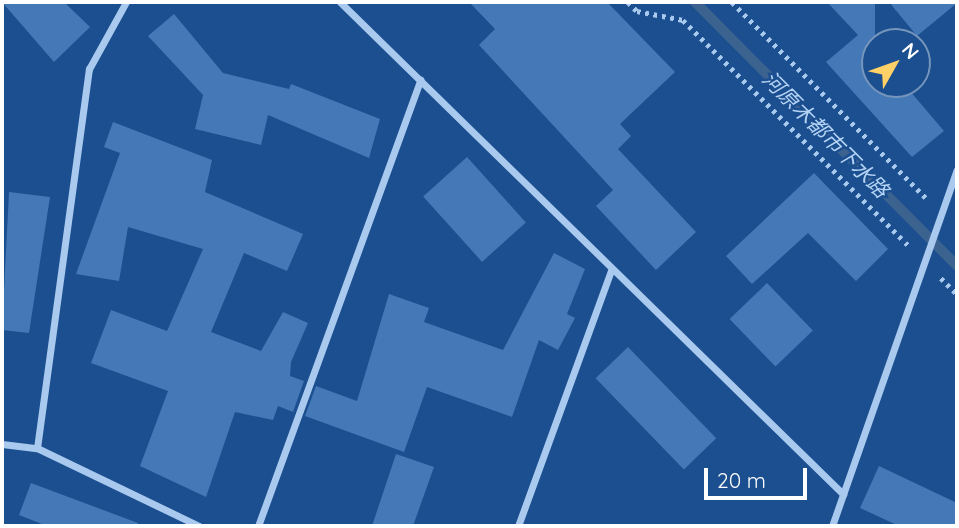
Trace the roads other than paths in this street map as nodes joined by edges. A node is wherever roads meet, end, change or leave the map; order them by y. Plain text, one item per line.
1 (126, 2) edge
2 (340, 2) edge
3 (420, 80) junction
4 (957, 170) edge
5 (611, 270) junction
6 (2, 444) edge
7 (37, 448) junction
8 (843, 494) junction
9 (199, 526) edge
10 (258, 526) edge
11 (518, 526) edge
12 (832, 526) edge

1 - 7 street
2 - 3 street
3 - 5 street
3 - 10 street
4 - 8 street
5 - 8 street
5 - 11 street
6 - 7 street
7 - 9 street
8 - 12 street

